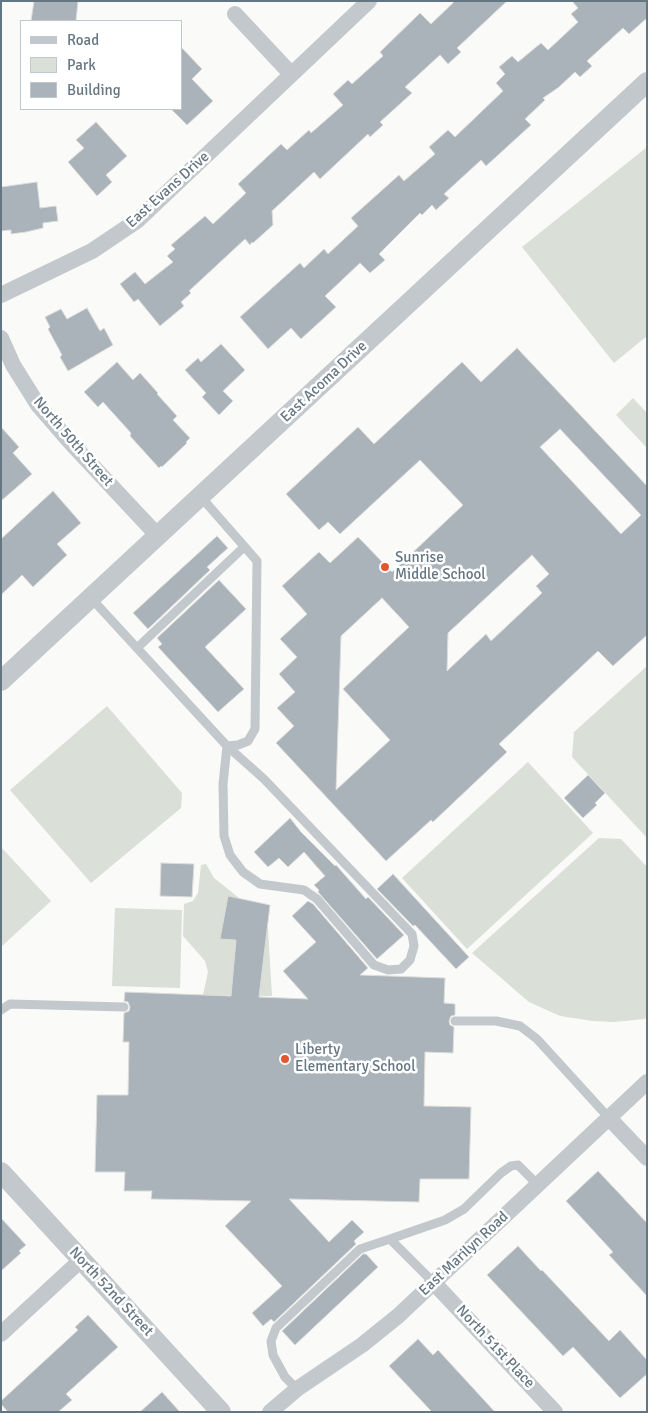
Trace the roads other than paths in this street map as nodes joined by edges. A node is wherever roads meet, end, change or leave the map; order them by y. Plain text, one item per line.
1 (369, 1) edge
2 (235, 14) dead end
3 (291, 74) junction
4 (645, 86) edge
5 (1, 295) edge
6 (1, 338) edge
7 (200, 497) junction
8 (158, 536) junction
9 (244, 547) junction
10 (91, 598) junction
11 (137, 648) junction
12 (1, 681) edge
13 (228, 746) junction
14 (124, 1007) dead end
15 (1, 1010) edge
16 (455, 1021) dead end
17 (647, 1082) edge
18 (609, 1118) junction
19 (647, 1158) edge
20 (1, 1172) edge
21 (538, 1185) junction
22 (390, 1239) junction
23 (81, 1260) junction
24 (434, 1283) junction
25 (1, 1334) edge
26 (297, 1388) junction
27 (221, 1412) edge
28 (270, 1412) edge
29 (555, 1412) edge

1 - 3 street, East Evans Drive
2 - 3 street
3 - 5 street, East Evans Drive
4 - 7 street, East Acoma Drive
6 - 8 street, North 50th Street
7 - 8 street, East Acoma Drive
7 - 9 lane
8 - 10 street, East Acoma Drive
9 - 11 lane
9 - 13 lane
10 - 11 lane
10 - 12 street, East Acoma Drive
11 - 13 lane
13 - 13 lane
14 - 15 lane
16 - 18 lane
17 - 18 street, East Marilyn Road
18 - 19 street
18 - 21 street, East Marilyn Road
20 - 23 street, North 52nd Street
21 - 22 lane
21 - 24 street, East Marilyn Road
22 - 24 lane
22 - 26 lane
23 - 25 street
23 - 27 street, North 52nd Street
24 - 26 street, East Marilyn Road
24 - 29 street, North 51st Place
26 - 28 street, East Marilyn Road

